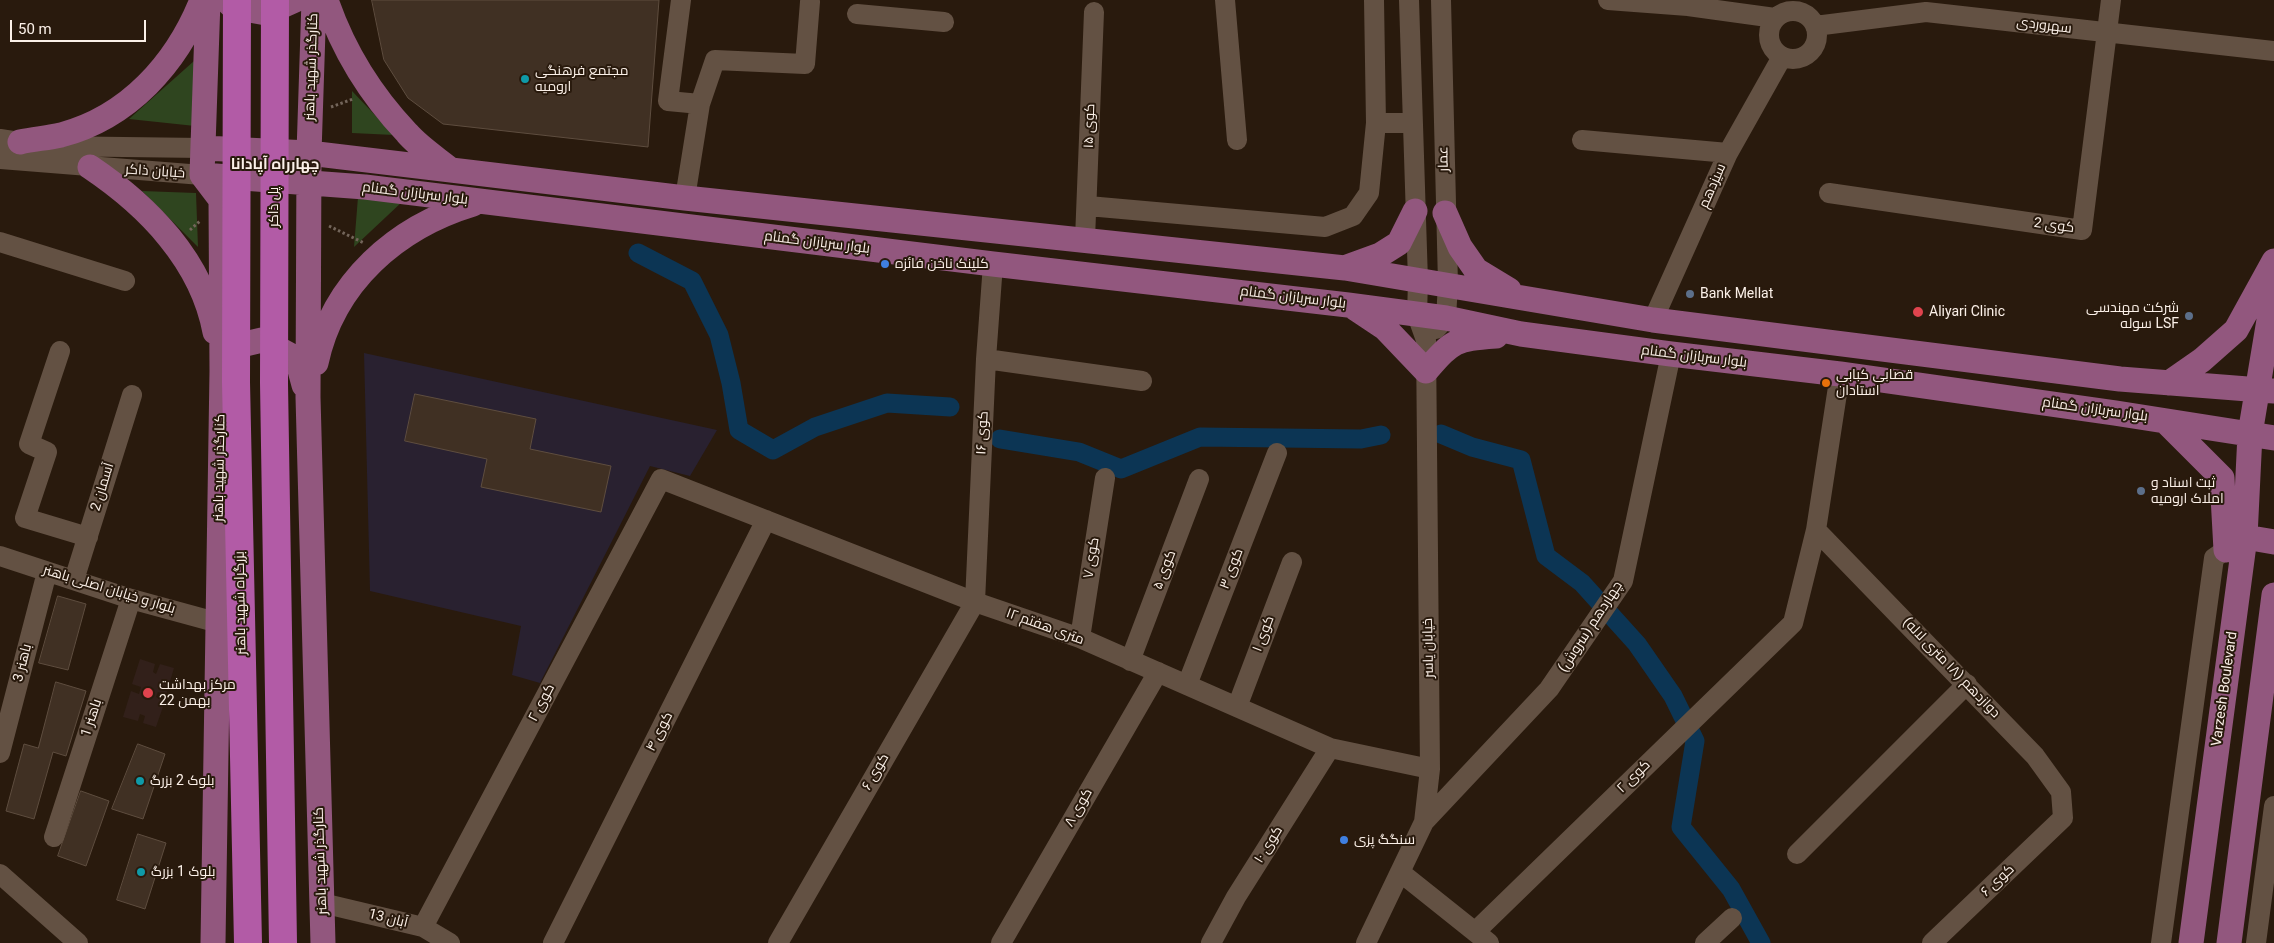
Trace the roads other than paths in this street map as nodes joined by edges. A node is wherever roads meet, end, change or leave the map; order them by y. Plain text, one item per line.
1 (202, 0) edge
2 (208, 0) edge
3 (226, 0) edge
4 (237, 0) edge
5 (275, 0) edge
6 (296, 0) edge
7 (314, 0) edge
8 (326, 0) edge
9 (681, 0) edge
10 (1225, 0) edge
11 (1374, 0) edge
12 (1409, 0) edge
13 (1441, 0) edge
14 (1608, 0) edge
15 (2111, 0) edge
16 (810, 2) dead end
17 (1688, 3) edge
18 (1927, 6) edge
19 (904, 9) edge
20 (1094, 12) dead end
21 (857, 14) dead end
22 (1775, 18) junction
23 (944, 22) dead end
24 (1815, 26) junction
25 (2106, 34) junction
26 (2274, 51) edge
27 (1782, 56) junction
28 (700, 104) junction
29 (1412, 122) junction
30 (1376, 123) junction
31 (10, 140) edge
32 (1237, 140) dead end
33 (1582, 140) dead end
34 (203, 148) junction
35 (309, 153) junction
36 (1728, 153) junction
37 (0, 158) edge
38 (90, 168) junction
39 (450, 170) junction
40 (202, 175) junction
41 (310, 184) junction
42 (1829, 193) dead end
43 (685, 198) junction
44 (480, 201) junction
45 (1088, 206) junction
46 (1415, 212) junction
47 (1445, 213) junction
48 (1085, 239) junction
49 (0, 242) edge
50 (2274, 261) edge
51 (993, 264) junction
52 (1345, 268) junction
53 (125, 281) dead end
54 (1418, 281) junction
55 (1448, 284) junction
56 (2274, 290) edge
57 (1526, 300) junction
58 (1348, 304) junction
59 (1417, 315) junction
60 (1446, 318) junction
61 (1653, 320) junction
62 (1520, 334) junction
63 (1426, 340) junction
64 (60, 351) dead end
65 (1672, 354) junction
66 (986, 359) junction
67 (1426, 371) junction
68 (1840, 374) junction
69 (229, 376) junction
70 (2120, 379) junction
71 (1142, 381) dead end
72 (2169, 383) junction
73 (2265, 390) edge
74 (132, 395) dead end
75 (308, 397) junction
76 (2115, 413) junction
77 (2165, 421) junction
78 (2250, 434) junction
79 (2274, 438) edge
80 (1278, 453) dead end
81 (1105, 478) dead end
82 (661, 479) joint
83 (1199, 479) dead end
84 (766, 520) junction
85 (1816, 530) junction
86 (88, 537) junction
87 (2274, 542) edge
88 (2236, 543) junction
89 (0, 556) edge
90 (1292, 562) dead end
91 (47, 572) junction
92 (74, 580) junction
93 (2274, 595) edge
94 (131, 599) junction
95 (974, 602) junction
96 (219, 623) junction
97 (1080, 638) junction
98 (1130, 661) junction
99 (1158, 672) junction
100 (1967, 684) junction
101 (1187, 685) junction
102 (1237, 707) junction
103 (1330, 748) junction
104 (0, 753) edge
105 (1430, 769) junction
106 (2274, 806) edge
107 (2063, 818) joint
108 (1424, 822) junction
109 (54, 838) dead end
110 (1797, 854) dead end
111 (1400, 872) junction
112 (0, 874) edge
113 (322, 903) junction
114 (1732, 918) dead end
115 (423, 927) junction
116 (1482, 937) edge
117 (74, 942) edge
118 (213, 943) edge
119 (248, 943) edge
120 (284, 943) edge
121 (323, 943) edge
122 (450, 943) edge
123 (553, 943) edge
124 (778, 943) edge
125 (1001, 943) edge
126 (1211, 943) edge
127 (1366, 943) edge
128 (1705, 943) edge
129 (1932, 943) edge
130 (2161, 943) edge
131 (2191, 943) edge
132 (2229, 943) edge
133 (2256, 943) edge

1 - 31 main road
2 - 34 main road
3 - 6 main road
4 - 69 highway
5 - 120 highway, پل ذاکر
7 - 35 main road, کنارگذر شهید باهنر
8 - 39 main road
9 - 28 street
10 - 32 street
11 - 30 street
12 - 29 street
13 - 47 street, عمار
14 - 17 street
15 - 25 street
16 - 28 street
17 - 22 street
18 - 24 street, سهروردی
18 - 25 street, سهروردی
19 - 21 street
19 - 23 street
20 - 45 street, کوی ۱۵
22 - 24 street
22 - 27 street
24 - 27 street
25 - 26 street, سهروردی
25 - 42 street, کوی 2
27 - 36 street, سیزدهم
28 - 43 street
29 - 30 street
29 - 46 street
30 - 45 street
31 - 34 street, خیابان ذاکر
33 - 36 street
34 - 35 main road, خیابان ذاکر
34 - 40 main road
35 - 39 main road, بلوار سربازان گمنام
35 - 41 main road, کنارگذر شهید باهنر
36 - 61 street, سیزدهم
37 - 38 street, خیابان ذاکر
38 - 40 street, خیابان ذاکر
38 - 69 main road
39 - 43 main road, بلوار سربازان گمنام
40 - 41 main road, خیابان ذاکر
40 - 69 main road, کنارگذر شهید باهنر
41 - 44 main road, بلوار سربازان گمنام
41 - 75 main road, کنارگذر شهید باهنر
43 - 48 main road, بلوار سربازان گمنام
44 - 51 main road, بلوار سربازان گمنام
44 - 75 main road
45 - 48 street, کوی ۱۵
46 - 52 main road
46 - 54 street
47 - 55 street, عمار
47 - 57 main road
48 - 52 main road, بلوار سربازان گمنام
49 - 53 street
50 - 72 main road
51 - 58 main road, بلوار سربازان گمنام
51 - 66 street, کوی ۱۶
52 - 54 main road, بلوار سربازان گمنام
54 - 55 main road, بلوار سربازان گمنام
54 - 59 street
55 - 57 main road, بلوار سربازان گمنام
55 - 60 street, عمار
56 - 73 main road, Varzesh Boulevard
57 - 61 main road, بلوار سربازان گمنام
58 - 59 main road, بلوار سربازان گمنام
58 - 67 main road
59 - 60 main road, بلوار سربازان گمنام
59 - 63 street, خیابان یاسر
60 - 62 main road, بلوار سربازان گمنام
60 - 63 street
61 - 70 main road, بلوار سربازان گمنام
62 - 65 main road, بلوار سربازان گمنام
62 - 67 main road
63 - 67 street, خیابان یاسر
64 - 86 street
65 - 68 main road, بلوار سربازان گمنام
65 - 108 street, چهاردهم (سروش)
66 - 71 street
66 - 95 street, کوی ۱۶
67 - 105 street, خیابان یاسر
68 - 76 main road, بلوار سربازان گمنام
68 - 85 street
69 - 75 main road
69 - 96 main road, کنارگذر شهید باهنر
69 - 119 highway, بزرگراه شهید باهنر
70 - 72 main road, بلوار سربازان گمنام
70 - 76 main road
72 - 73 main road, بلوار سربازان گمنام
73 - 78 main road, Varzesh Boulevard
74 - 86 street, آسمان 2
75 - 113 main road, کنارگذر شهید باهنر
76 - 77 main road, بلوار سربازان گمنام
77 - 78 main road, بلوار سربازان گمنام
77 - 88 main road
78 - 79 main road, بلوار سربازان گمنام
78 - 88 main road, Varzesh Boulevard
80 - 101 street, کوی ۳
81 - 97 street, کوی ۷
82 - 84 street, ۱۲ متری هفتم
82 - 115 street, کوی ۲
83 - 98 street, کوی ۵
84 - 95 street, ۱۲ متری هفتم
84 - 123 street, کوی ۴
85 - 100 street, دوازدهم (۱۸ متری لاله)
85 - 116 street, کوی ۲
86 - 92 street, آسمان 2
87 - 88 main road
88 - 130 street
88 - 131 main road, Varzesh Boulevard
89 - 91 street, بلوار و خیابان اصلی باهنر
90 - 102 street, کوی ۱
91 - 92 street, بلوار و خیابان اصلی باهنر
91 - 104 street, باهنر 3
92 - 94 street, بلوار و خیابان اصلی باهنر
93 - 132 main road
94 - 96 street, بلوار و خیابان اصلی باهنر
94 - 109 street, باهنر 1
95 - 97 street, ۱۲ متری هفتم
95 - 124 street, کوی ۶
96 - 118 main road, کنارگذر شهید باهنر
97 - 98 street, ۱۲ متری هفتم
98 - 99 street, ۱۲ متری هفتم
99 - 101 street, ۱۲ متری هفتم
99 - 125 street, کوی ۸
100 - 107 street, دوازدهم (۱۸ متری لاله)
100 - 110 street
101 - 102 street, ۱۲ متری هفتم
102 - 103 street, ۱۲ متری هفتم
103 - 105 street, ۱۲ متری هفتم
103 - 126 street, کوی ۱۰
105 - 108 street, خیابان یاسر
106 - 133 street
107 - 129 street, کوی ۶
108 - 111 street, خیابان یاسر
111 - 116 street
111 - 127 street, خیابان یاسر
112 - 117 street
113 - 115 street, 13 آبان
113 - 121 main road, کنارگذر شهید باهنر
114 - 128 street
115 - 122 street, 13 آبان

